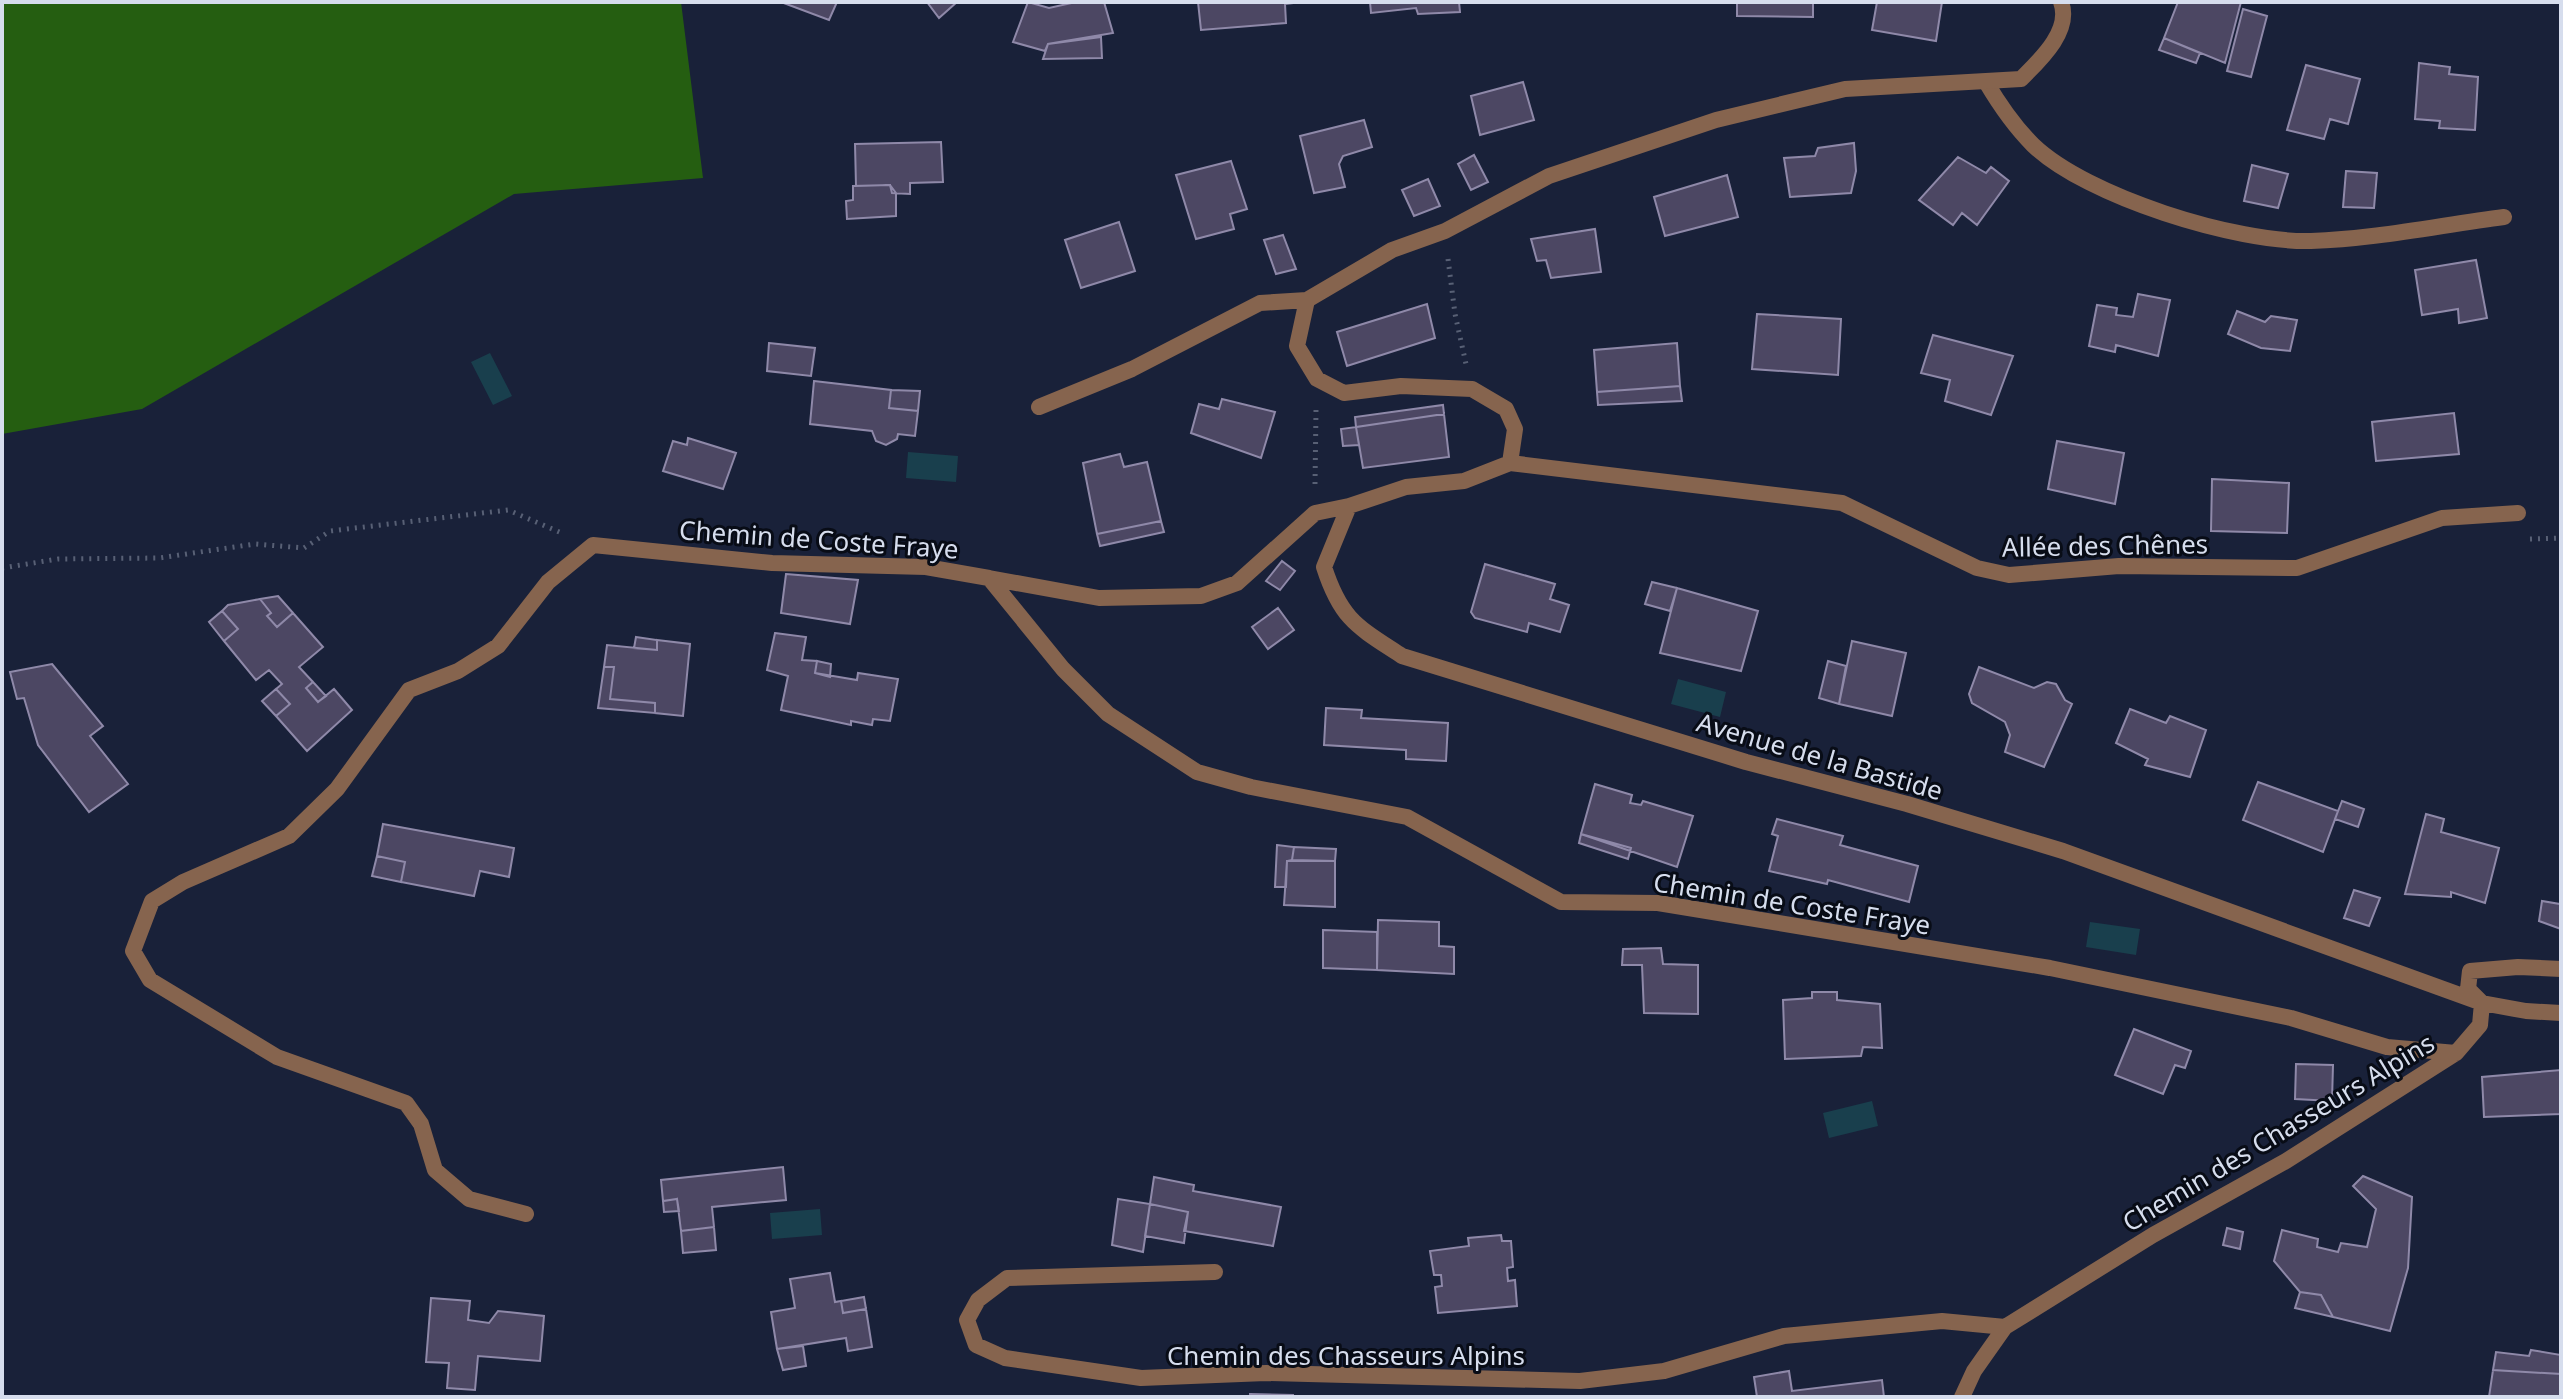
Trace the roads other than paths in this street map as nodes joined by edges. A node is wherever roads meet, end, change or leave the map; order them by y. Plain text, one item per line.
1 (2061, 2) edge
2 (1986, 82) junction
3 (2504, 217) dead end
4 (1307, 300) junction
5 (1039, 407) dead end
6 (1510, 463) junction
7 (1349, 506) junction
8 (2518, 513) dead end
9 (989, 578) junction
10 (2561, 969) edge
11 (2482, 1003) junction
12 (2561, 1013) edge
13 (2456, 1053) junction
14 (526, 1214) dead end
15 (1215, 1272) dead end
16 (2005, 1327) junction
17 (1962, 1397) edge

1 - 2 street
2 - 3 street
2 - 4 street
4 - 5 street
4 - 6 street
6 - 7 street
6 - 8 street, Allée des Chênes
7 - 9 street
7 - 11 street, Avenue de la Bastide
9 - 13 street, Chemin de Coste Fraye
9 - 14 street, Chemin de Coste Fraye
10 - 11 street
11 - 12 street, Avenue de la Bastide
11 - 13 street, Chemin des Chasseurs Alpins
13 - 16 street, Chemin des Chasseurs Alpins
15 - 16 street, Chemin des Chasseurs Alpins
16 - 17 street, Chemin des Chasseurs Alpins

